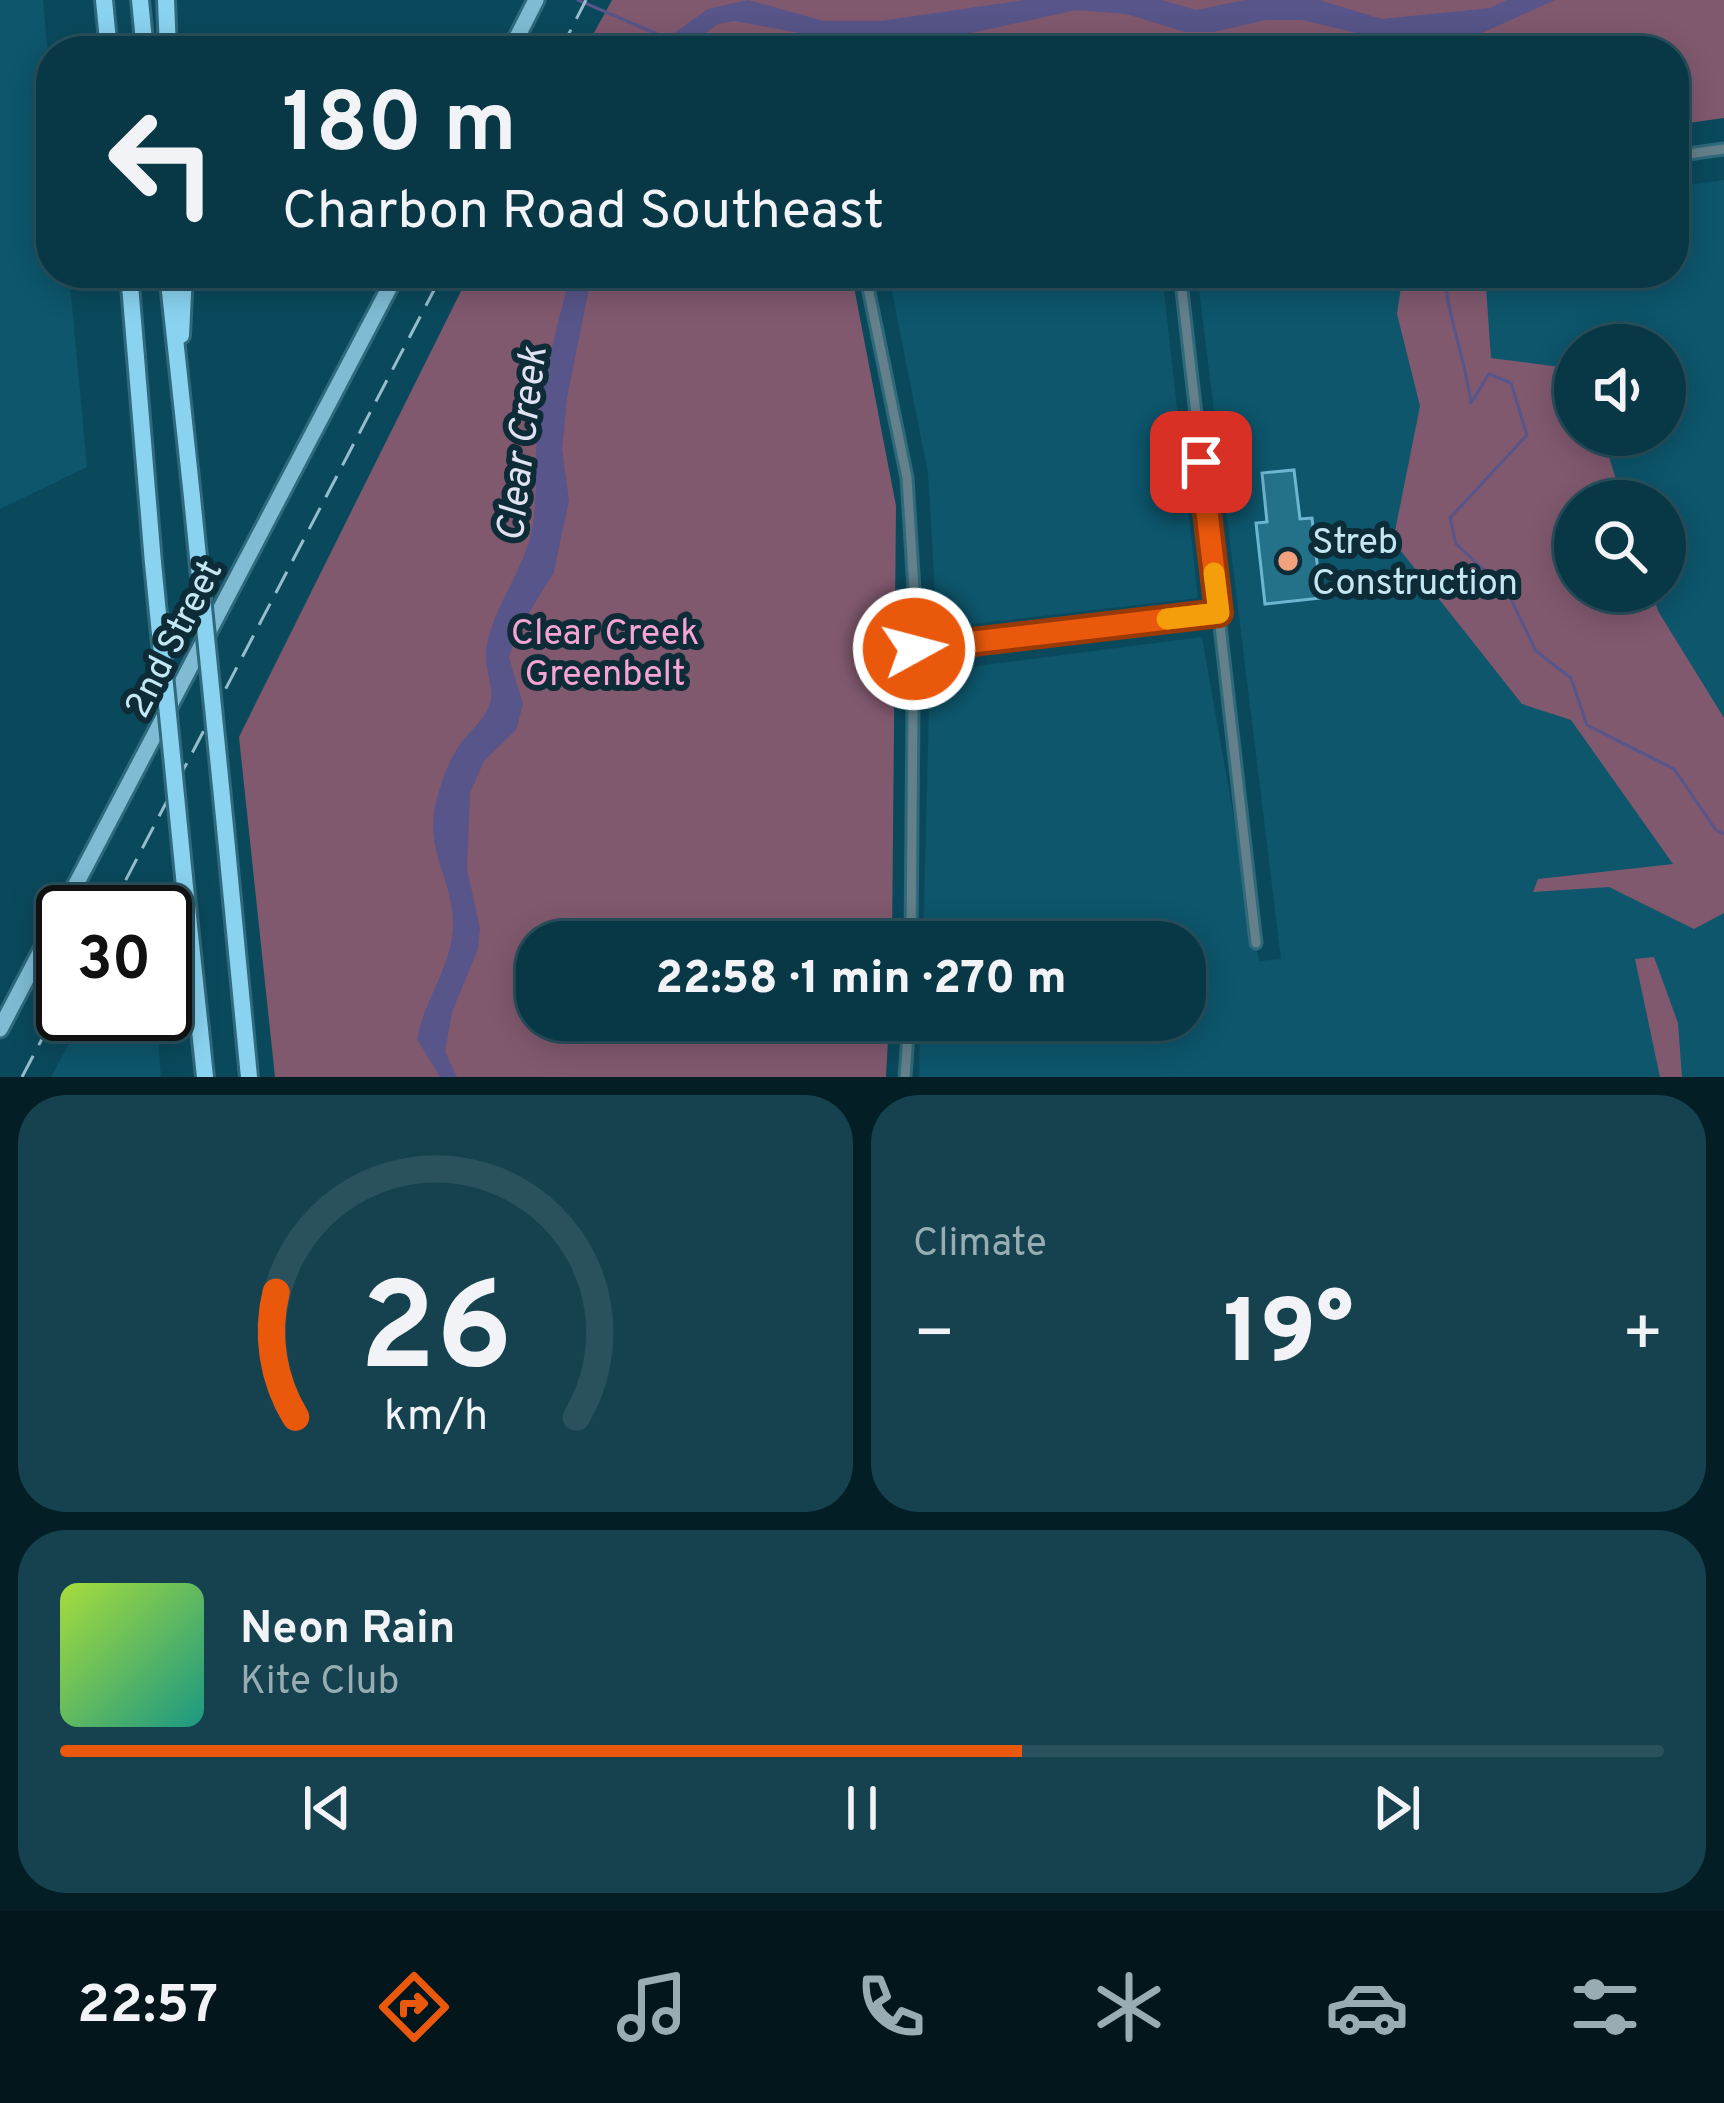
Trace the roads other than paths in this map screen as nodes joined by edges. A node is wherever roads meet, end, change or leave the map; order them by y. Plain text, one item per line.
1 (140, 0) edge
2 (166, 0) edge
3 (536, 0) edge
4 (104, 6) edge
5 (107, 36) edge
6 (144, 36) edge
7 (167, 36) edge
8 (518, 36) edge
9 (1724, 149) edge
10 (1689, 154) edge
11 (130, 288) edge
12 (169, 288) edge
13 (183, 288) edge
14 (389, 288) edge
15 (869, 288) edge
16 (1182, 288) edge
17 (177, 365) junction
18 (1219, 613) junction
19 (914, 649) junction
20 (911, 921) edge
21 (1256, 943) dead end
22 (0, 1029) edge
23 (907, 1041) edge
24 (205, 1077) edge
25 (249, 1077) edge
26 (905, 1077) edge

1 - 6 highway
2 - 7 highway
3 - 8 main road
4 - 5 highway
9 - 10 street
11 - 24 highway, bridge
12 - 17 highway
13 - 17 highway
14 - 22 main road, 2nd Street
15 - 19 street
16 - 18 street
17 - 25 highway, bridge
18 - 19 street
18 - 21 street
19 - 20 street
23 - 26 street

